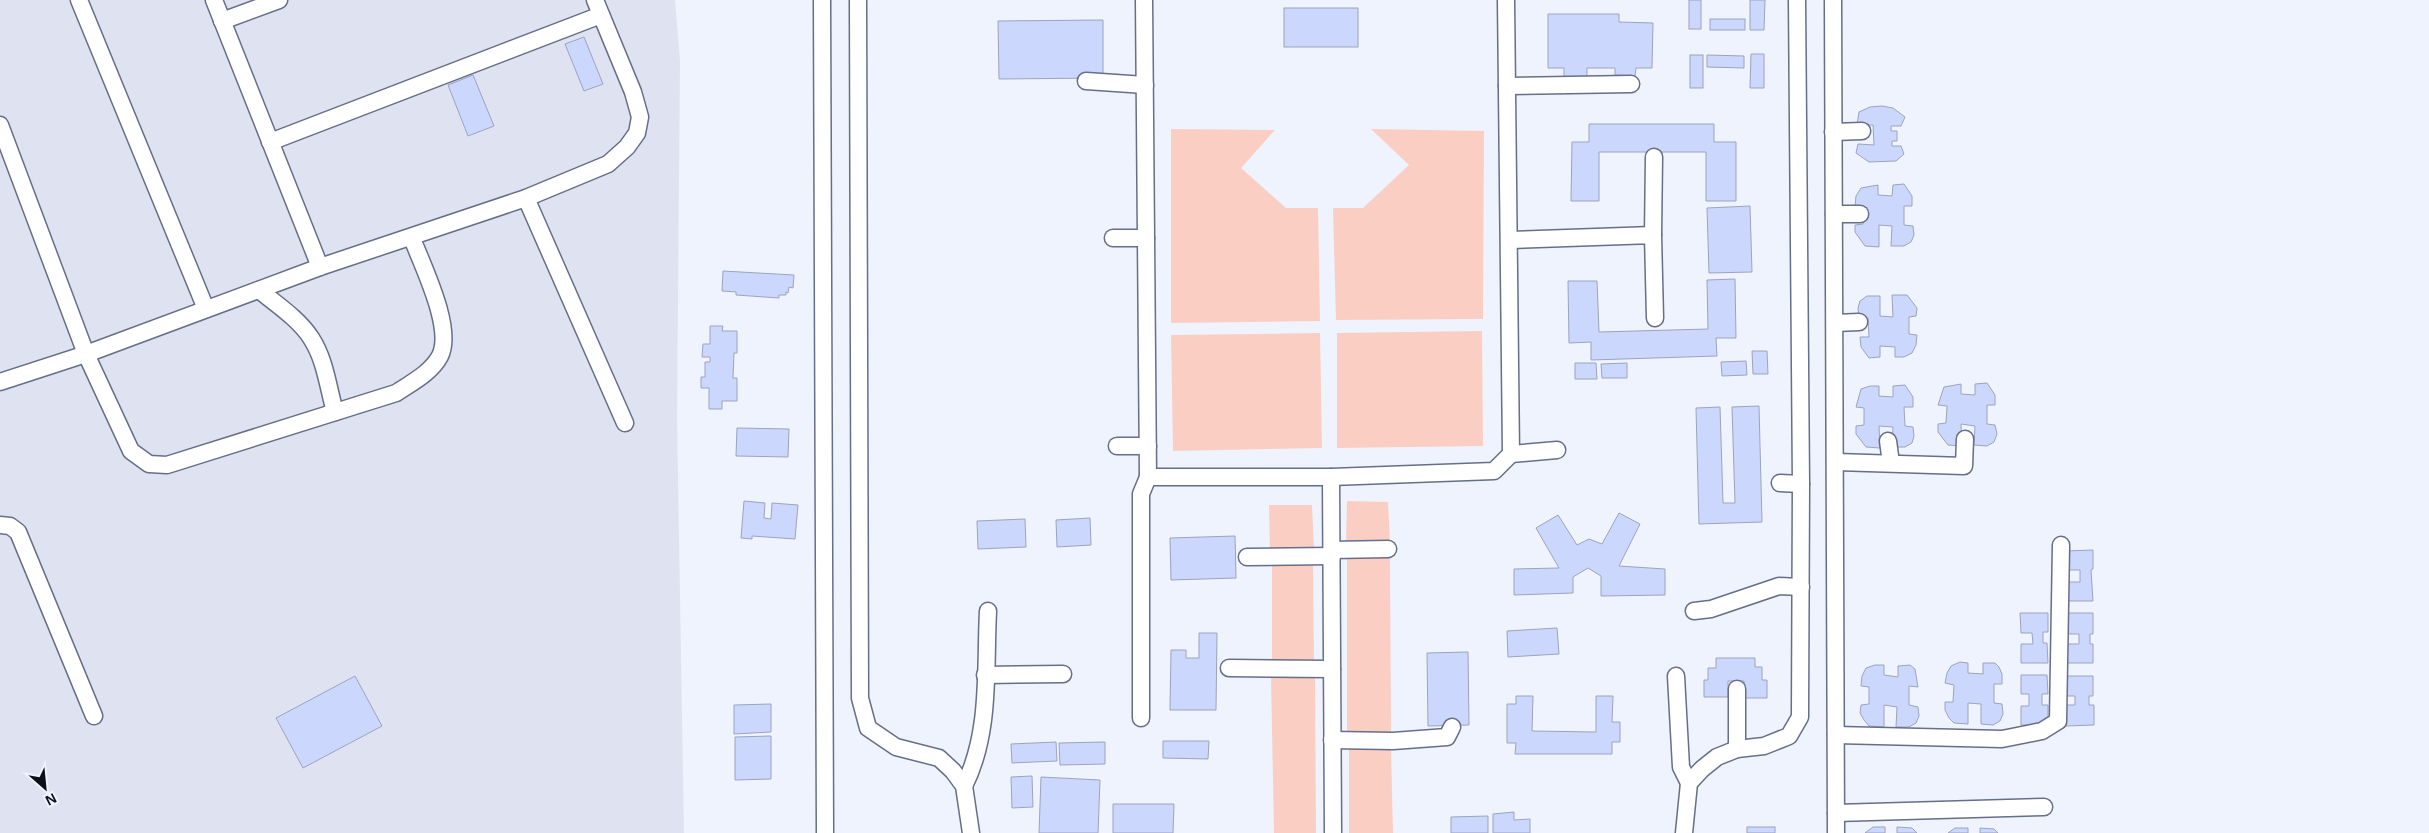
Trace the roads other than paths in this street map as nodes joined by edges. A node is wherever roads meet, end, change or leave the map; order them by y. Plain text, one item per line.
1 (79, 0) edge
2 (214, 0) edge
3 (279, 0) edge
4 (822, 0) edge
5 (858, 0) edge
6 (1144, 0) edge
7 (1506, 0) edge
8 (1797, 0) edge
9 (1833, 0) edge
10 (598, 7) edge
11 (222, 21) junction
12 (1086, 81) dead end
13 (1631, 84) dead end
14 (1144, 85) junction
15 (1507, 86) junction
16 (0, 124) edge
17 (1862, 131) dead end
18 (1834, 132) junction
19 (270, 142) junction
20 (1654, 157) dead end
21 (526, 198) junction
22 (1834, 214) junction
23 (1860, 214) dead end
24 (1653, 235) junction
25 (412, 238) junction
26 (1113, 238) dead end
27 (1146, 238) junction
28 (1509, 240) junction
29 (320, 267) junction
30 (259, 290) junction
31 (206, 310) junction
32 (1655, 318) dead end
33 (1859, 322) dead end
34 (1835, 323) junction
35 (86, 354) junction
36 (0, 382) edge
37 (335, 412) junction
38 (625, 423) dead end
39 (1965, 440) dead end
40 (1888, 441) dead end
41 (1117, 446) dead end
42 (1148, 446) junction
43 (1557, 450) dead end
44 (1511, 454) junction
45 (1836, 462) junction
46 (1891, 463) junction
47 (1148, 477) junction
48 (1332, 477) junction
49 (1780, 483) dead end
50 (1801, 484) junction
51 (0, 525) edge
52 (2061, 545) dead end
53 (1388, 549) dead end
54 (1332, 553) junction
55 (1247, 558) dead end
56 (1801, 587) junction
57 (988, 611) dead end
58 (1694, 611) dead end
59 (1229, 668) dead end
60 (1332, 669) junction
61 (1063, 674) dead end
62 (985, 675) junction
63 (1676, 676) dead end
64 (1737, 689) dead end
65 (94, 716) dead end
66 (1141, 718) dead end
67 (1452, 727) dead end
68 (1836, 735) junction
69 (1332, 740) junction
70 (1737, 750) junction
71 (1689, 783) junction
72 (964, 786) junction
73 (2044, 807) dead end
74 (1836, 813) junction
75 (825, 833) edge
76 (971, 833) edge
77 (1333, 833) edge
78 (1684, 833) edge
79 (1836, 833) edge

1 - 31 street
2 - 11 street
3 - 11 street
4 - 75 street
5 - 72 street
6 - 14 street
7 - 15 street
8 - 50 street
9 - 18 street
10 - 19 street
10 - 21 street
11 - 19 street
12 - 14 street
13 - 15 street
14 - 27 street
15 - 28 street
16 - 35 street
17 - 18 street
18 - 22 street
19 - 29 street
20 - 24 street
21 - 25 street
21 - 38 street
22 - 23 street
22 - 34 street
24 - 28 street
24 - 32 street
25 - 29 street
25 - 37 street
26 - 27 street
27 - 42 street
28 - 44 street
29 - 30 street
30 - 31 street
30 - 37 street
31 - 35 street
33 - 34 street
34 - 45 street
35 - 36 street
35 - 37 street
39 - 46 street
40 - 46 street
41 - 42 street
42 - 47 street
43 - 44 street
44 - 48 street
45 - 46 street
45 - 68 street
47 - 48 street
47 - 66 street
48 - 54 street
49 - 50 street
50 - 56 street
51 - 65 street
52 - 68 street
53 - 54 street
54 - 55 street
54 - 60 street
56 - 58 street
56 - 70 street
57 - 62 street
59 - 60 street
60 - 69 street
61 - 62 street
62 - 72 street
63 - 71 street
64 - 70 street
67 - 69 street
68 - 74 street
69 - 77 street
70 - 71 street
71 - 78 street
72 - 76 street
73 - 74 street
74 - 79 street

